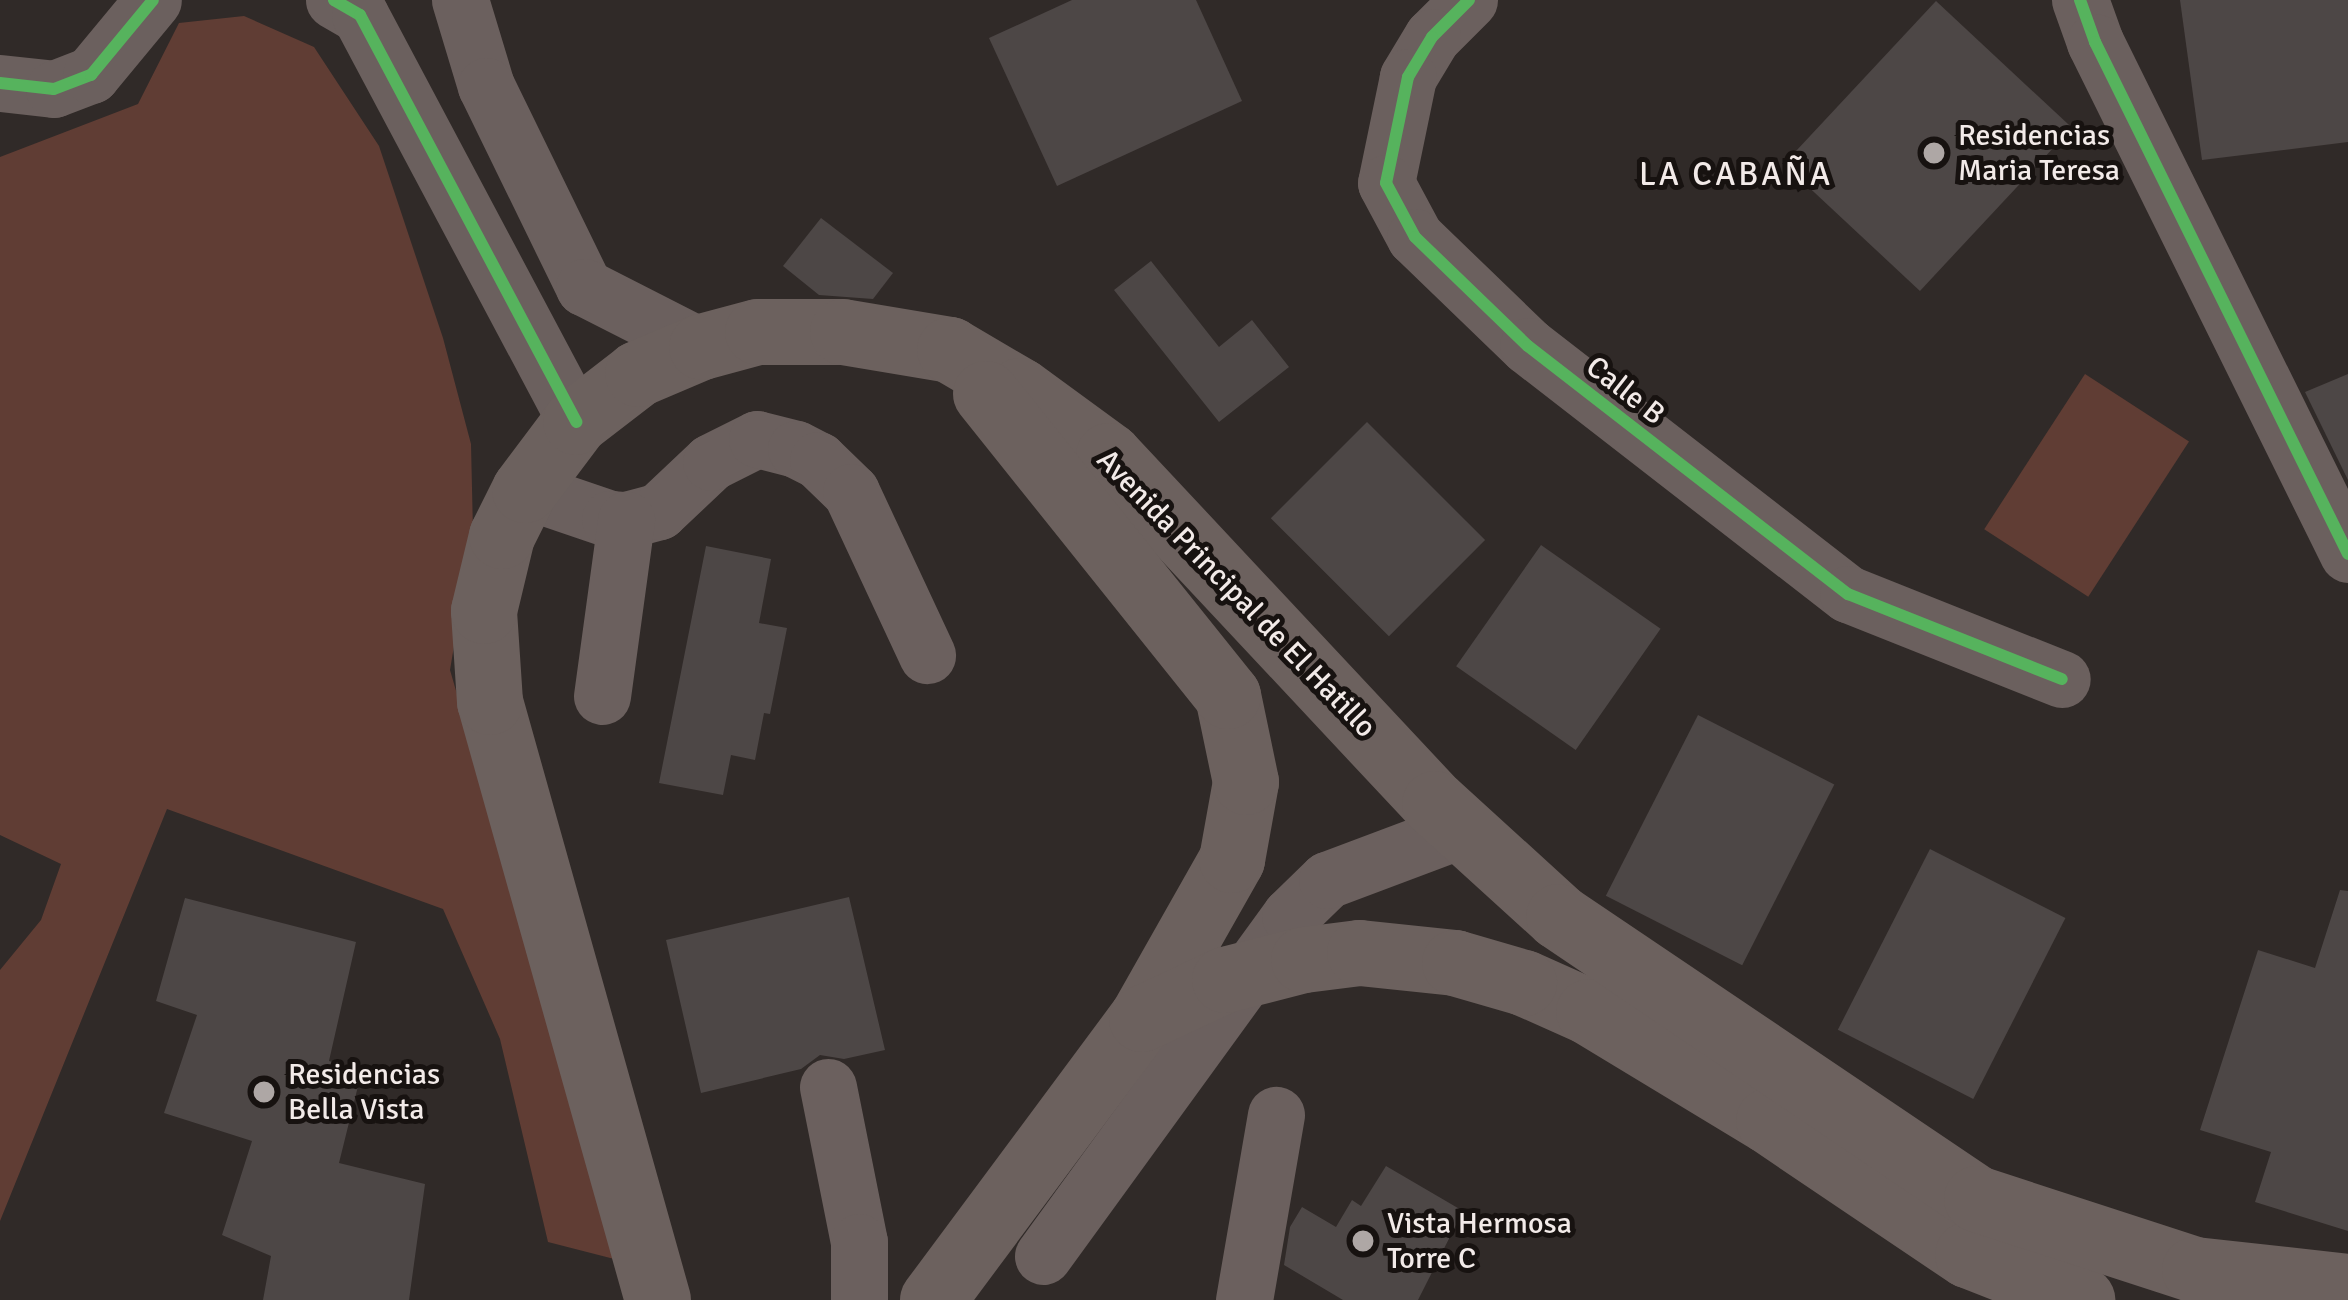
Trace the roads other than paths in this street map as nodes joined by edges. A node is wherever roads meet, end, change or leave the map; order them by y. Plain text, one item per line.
1 (153, 0) edge
2 (334, 0) edge
3 (460, 0) edge
4 (1469, 0) edge
5 (2080, 0) edge
6 (0, 83) edge
7 (584, 287) junction
8 (533, 335) junction
9 (702, 346) junction
10 (950, 350) junction
11 (576, 422) junction
12 (525, 490) junction
13 (626, 520) junction
14 (2348, 554) edge
15 (927, 655) dead end
16 (2062, 679) dead end
17 (602, 696) dead end
18 (1463, 829) junction
19 (1142, 1019) junction
20 (828, 1087) dead end
21 (1276, 1115) dead end
22 (1043, 1256) dead end
23 (2348, 1286) edge
24 (661, 1295) edge
25 (859, 1300) edge
26 (933, 1300) edge
27 (1244, 1300) edge
28 (2081, 1300) edge

1 - 6 street
2 - 8 street
3 - 7 street
4 - 16 street, Calle B
5 - 14 street
7 - 8 street
7 - 9 street
8 - 11 street
9 - 10 main road, Avenida Principal de El Hatillo
9 - 11 main road, Avenida Principal de El Hatillo
10 - 18 main road, Avenida Principal de El Hatillo
10 - 19 main road
11 - 12 main road, Avenida Principal de El Hatillo
12 - 13 street
12 - 24 main road, Avenida Principal de El Hatillo
13 - 15 street
13 - 17 street
18 - 22 street
18 - 23 main road, Avenida Principal de El Hatillo
19 - 26 main road
19 - 28 main road, bridge
20 - 25 street
21 - 27 street

